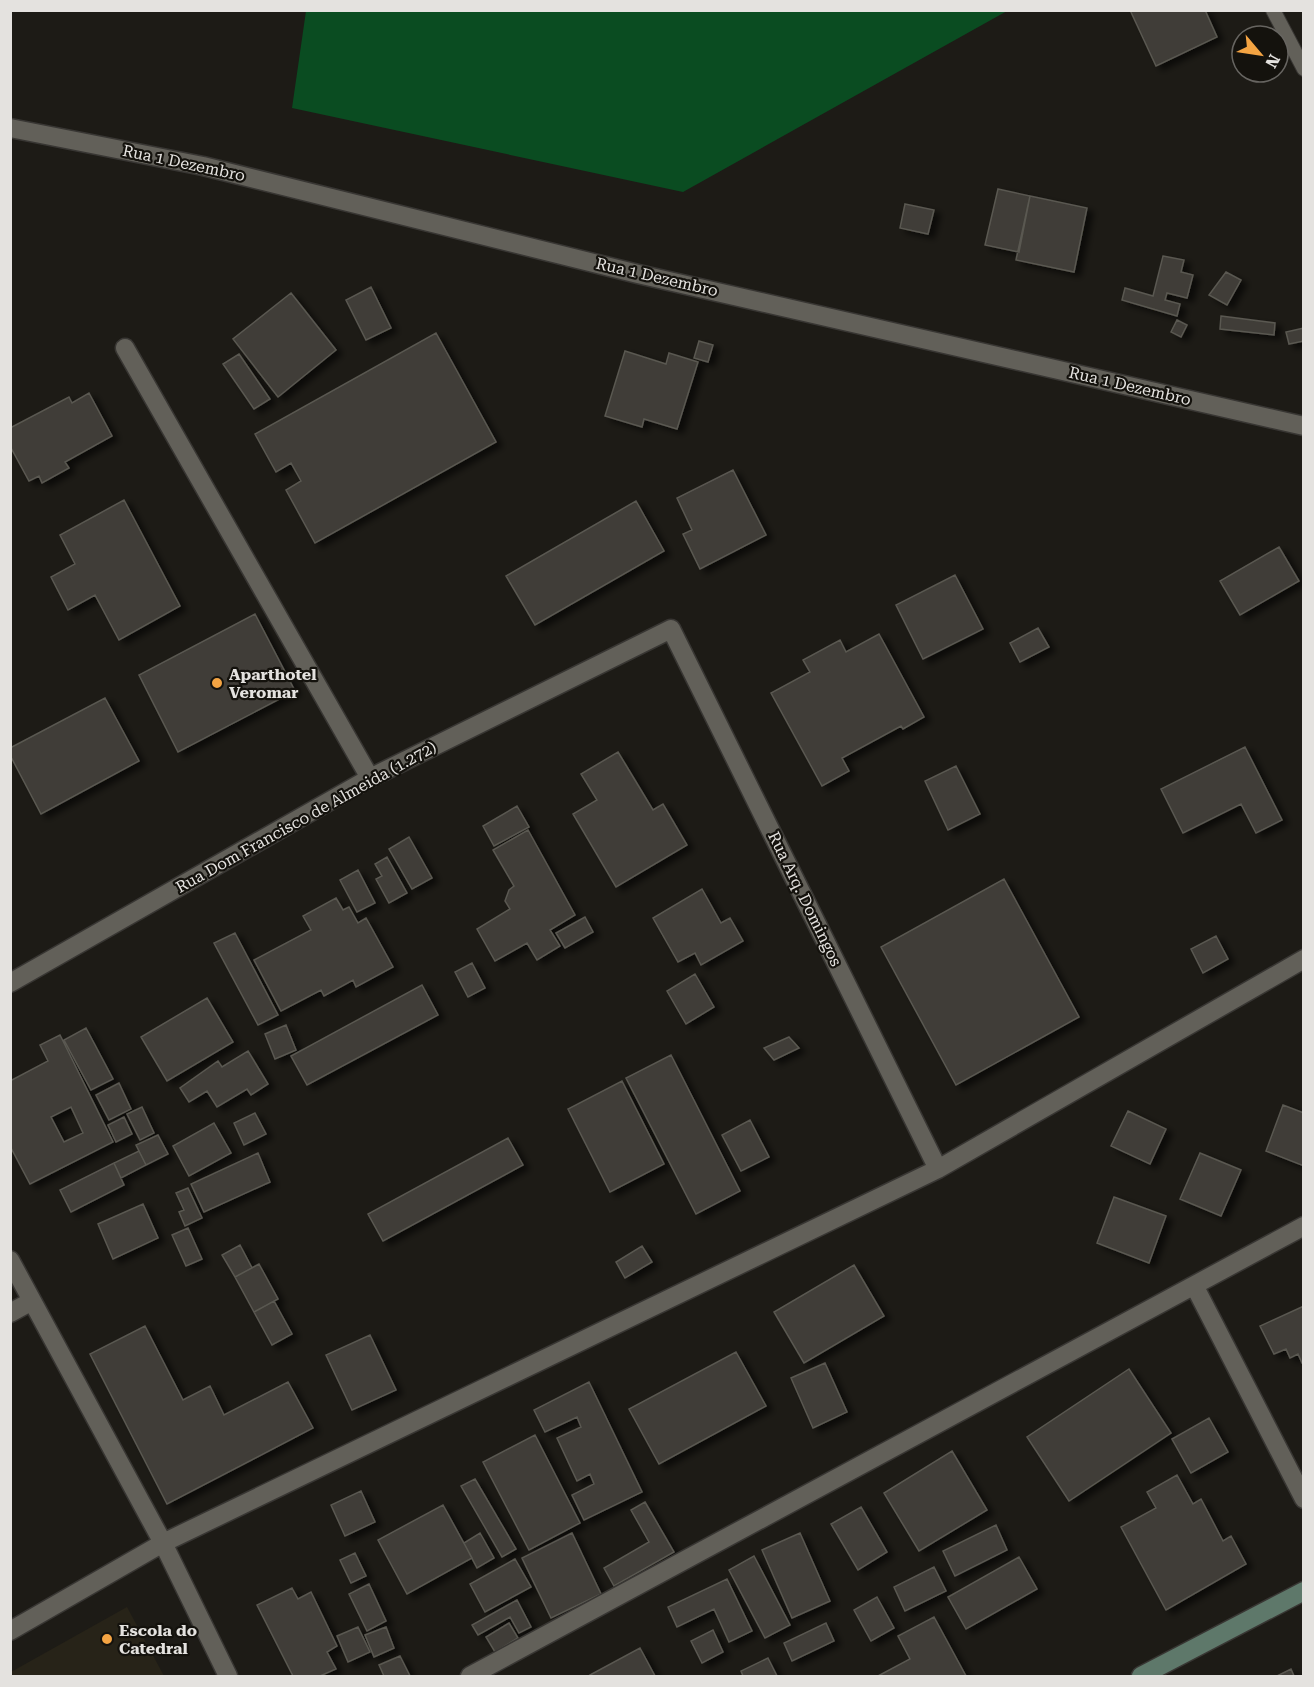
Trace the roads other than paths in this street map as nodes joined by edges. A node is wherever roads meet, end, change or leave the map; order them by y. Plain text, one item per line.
1 (1273, 10) edge
2 (1304, 69) edge
3 (10, 128) edge
4 (125, 348) dead end
5 (1304, 426) edge
6 (671, 629) joint
7 (370, 778) junction
8 (1304, 959) edge
9 (10, 983) edge
10 (938, 1169) junction
11 (1304, 1226) edge
12 (10, 1260) edge
13 (1195, 1287) junction
14 (32, 1301) junction
15 (10, 1313) edge
16 (1304, 1499) edge
17 (163, 1543) junction
18 (1304, 1591) edge
19 (10, 1630) edge
20 (228, 1677) edge
21 (470, 1677) edge
22 (1141, 1677) edge

1 - 2 lane
3 - 5 street, Rua 1 Dezembro
4 - 7 street
6 - 7 street, Rua Dom Francisco de Almeida (1.272)
6 - 10 street, Rua Arq. Domingos
7 - 9 street, Rua Dom Francisco de Almeida (1.272)
8 - 10 street
10 - 17 street
11 - 13 street
12 - 14 street
13 - 16 street
13 - 21 street
14 - 15 street
14 - 17 street
17 - 19 street
17 - 20 street
18 - 22 street

